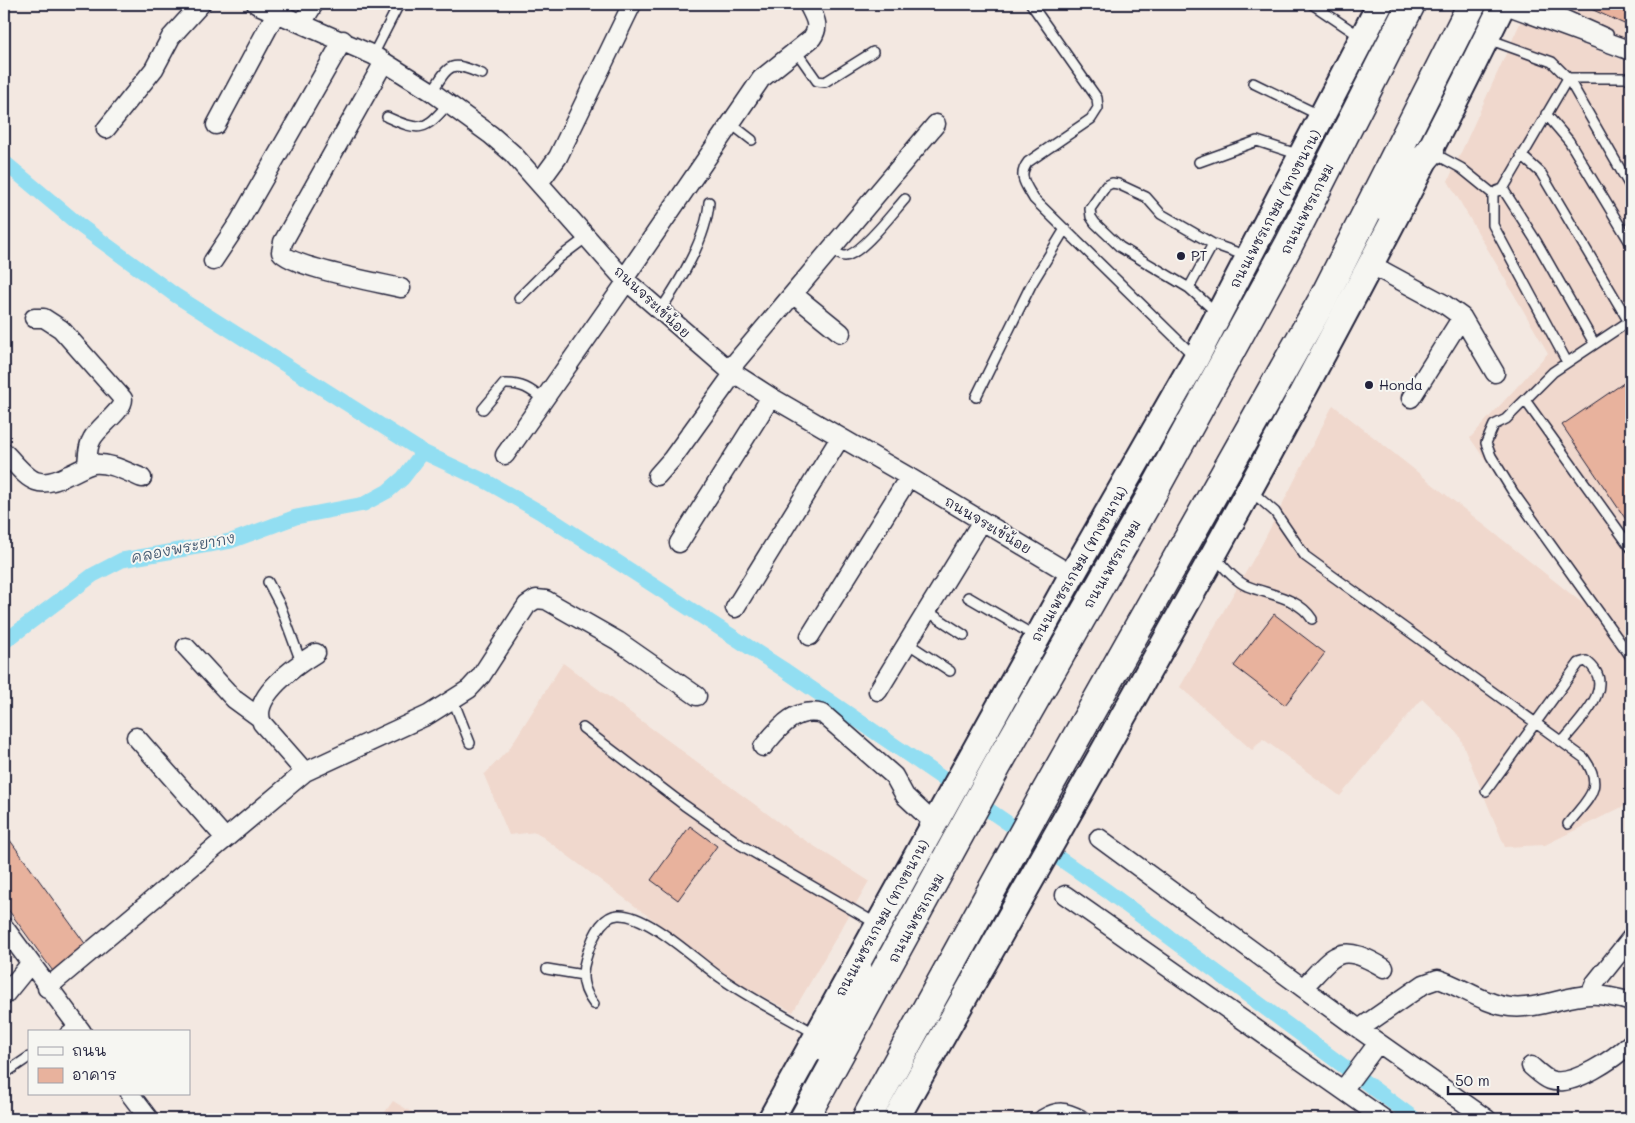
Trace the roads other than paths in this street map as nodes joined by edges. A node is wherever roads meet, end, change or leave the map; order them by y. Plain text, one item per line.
1 (201, 4) edge
2 (256, 4) edge
3 (314, 4) edge
4 (399, 4) edge
5 (632, 4) edge
6 (808, 4) edge
7 (1031, 4) edge
8 (1312, 4) edge
9 (1380, 4) edge
10 (1411, 4) edge
11 (1472, 4) edge
12 (1503, 4) edge
13 (1549, 4) edge
14 (276, 13) junction
15 (302, 24) junction
16 (1363, 38) junction
17 (1486, 38) junction
18 (343, 40) junction
19 (1631, 44) edge
20 (796, 50) junction
21 (873, 52) dead end
22 (1631, 52) edge
23 (378, 58) junction
24 (482, 74) dead end
25 (1568, 78) junction
26 (1631, 78) edge
27 (1253, 83) dead end
28 (432, 92) junction
29 (448, 104) junction
30 (1546, 114) junction
31 (387, 117) dead end
32 (1323, 117) junction
33 (730, 123) junction
34 (936, 124) dead end
35 (216, 126) dead end
36 (106, 129) dead end
37 (752, 140) dead end
38 (1430, 152) junction
39 (1303, 156) junction
40 (1521, 156) junction
41 (1199, 162) dead end
42 (539, 184) junction
43 (1631, 188) edge
44 (1503, 189) junction
45 (1493, 194) junction
46 (905, 198) dead end
47 (708, 202) dead end
48 (1065, 229) junction
49 (1356, 236) junction
50 (586, 237) junction
51 (1213, 244) junction
52 (1631, 244) edge
53 (831, 249) junction
54 (1250, 257) junction
55 (213, 261) dead end
56 (1370, 264) junction
57 (626, 280) junction
58 (401, 288) dead end
59 (1189, 288) junction
60 (793, 294) junction
61 (518, 298) dead end
62 (660, 311) junction
63 (1219, 314) junction
64 (1462, 317) junction
65 (34, 318) dead end
66 (1630, 321) edge
67 (841, 333) dead end
68 (1594, 343) junction
69 (1196, 358) junction
70 (1567, 362) junction
71 (731, 372) junction
72 (1495, 373) dead end
73 (771, 397) junction
74 (976, 397) dead end
75 (1411, 398) dead end
76 (543, 400) junction
77 (1525, 400) junction
78 (483, 410) dead end
79 (840, 438) junction
80 (4, 452) edge
81 (505, 455) dead end
82 (87, 466) junction
83 (657, 476) dead end
84 (909, 477) junction
85 (142, 478) dead end
86 (1249, 489) junction
87 (982, 521) junction
88 (679, 543) dead end
89 (1631, 548) edge
90 (1213, 555) junction
91 (1072, 575) junction
92 (268, 582) dead end
93 (968, 597) dead end
94 (735, 608) dead end
95 (927, 611) junction
96 (1312, 619) dead end
97 (964, 635) dead end
98 (810, 636) dead end
99 (1038, 637) junction
100 (907, 643) junction
101 (186, 647) dead end
102 (316, 653) dead end
103 (1631, 658) edge
104 (301, 662) junction
105 (950, 671) dead end
106 (878, 691) dead end
107 (697, 696) dead end
108 (453, 700) junction
109 (260, 718) junction
110 (1537, 722) junction
111 (583, 728) dead end
112 (136, 737) dead end
113 (1563, 741) junction
114 (470, 743) dead end
115 (762, 746) dead end
116 (305, 772) junction
117 (1486, 791) dead end
118 (937, 819) junction
119 (1568, 824) dead end
120 (225, 838) junction
121 (1099, 838) dead end
122 (1065, 895) dead end
123 (877, 924) junction
124 (4, 927) edge
125 (1631, 938) edge
126 (30, 964) junction
127 (857, 966) junction
128 (1384, 968) dead end
129 (547, 969) dead end
130 (583, 975) junction
131 (47, 988) junction
132 (1303, 988) junction
133 (1590, 994) junction
134 (4, 996) edge
135 (1631, 1002) edge
136 (594, 1004) dead end
137 (74, 1029) edge
138 (1359, 1029) junction
139 (818, 1035) junction
140 (1631, 1043) edge
141 (1374, 1049) junction
142 (28, 1058) edge
143 (1531, 1066) dead end
144 (4, 1074) edge
145 (1347, 1086) junction
146 (132, 1096) edge
147 (811, 1108) edge
148 (149, 1119) edge
149 (770, 1119) edge
150 (866, 1119) edge
151 (896, 1119) edge
152 (1043, 1119) edge
153 (1080, 1119) edge
154 (1384, 1119) edge
155 (1487, 1119) edge

1 - 36 street
2 - 14 street, ถนนจระเข้น้อย
3 - 15 street
4 - 23 lane
5 - 42 street
6 - 20 street
7 - 48 lane
8 - 16 lane
9 - 16 main road, ถนนเพชรเกษม (ทางขนาน)
10 - 147 highway, ถนนเพชรเกษม
11 - 49 highway
12 - 17 main road
12 - 22 street
13 - 19 lane
14 - 15 street, ถนนจระเข้น้อย
14 - 35 street
15 - 18 street, ถนนจระเข้น้อย
16 - 32 main road, ถนนเพชรเกษม (ทางขนาน)
17 - 25 lane
17 - 38 main road
18 - 23 street, ถนนจระเข้น้อย
18 - 55 street
20 - 21 lane
20 - 33 street
23 - 28 street, ถนนจระเข้น้อย
23 - 58 street
24 - 28 lane
25 - 26 lane
25 - 30 lane
25 - 43 lane
27 - 32 lane
28 - 29 street, ถนนจระเข้น้อย
29 - 31 lane
29 - 42 street, ถนนจระเข้น้อย
30 - 40 lane
30 - 52 lane
32 - 39 main road, ถนนเพชรเกษม (ทางขนาน)
33 - 37 lane
33 - 57 street
34 - 53 street
38 - 45 lane
38 - 49 highway
38 - 56 main road
39 - 41 lane
39 - 54 main road, ถนนเพชรเกษม (ทางขนาน)
40 - 44 lane
40 - 66 lane
42 - 50 street, ถนนจระเข้น้อย
44 - 45 lane
44 - 68 lane
45 - 70 lane
46 - 53 lane
47 - 62 lane
48 - 69 lane
48 - 74 lane
49 - 150 highway
50 - 57 street, ถนนจระเข้น้อย
50 - 61 lane
51 - 54 lane
51 - 59 lane
51 - 59 lane
53 - 60 street
54 - 63 main road, ถนนเพชรเกษม (ทางขนาน)
56 - 64 street
56 - 86 main road
57 - 62 street, ถนนจระเข้น้อย
57 - 76 street
59 - 63 lane
60 - 67 street
60 - 71 street
62 - 71 street, ถนนจระเข้น้อย
63 - 69 main road, ถนนเพชรเกษม (ทางขนาน)
64 - 72 street
64 - 75 street
65 - 82 street
66 - 68 lane
68 - 70 lane
69 - 91 main road, ถนนเพชรเกษม (ทางขนาน)
70 - 77 lane
71 - 73 street, ถนนจระเข้น้อย
71 - 83 street
73 - 79 street, ถนนจระเข้น้อย
73 - 88 street
76 - 78 lane
76 - 81 street
77 - 89 lane
77 - 103 lane
79 - 84 street, ถนนจระเข้น้อย
79 - 94 street
80 - 82 street
82 - 85 street
84 - 87 street, ถนนจระเข้น้อย
84 - 98 street
86 - 90 main road
86 - 110 lane
87 - 91 street, ถนนจระเข้น้อย
87 - 95 street
90 - 96 lane
90 - 151 main road
91 - 99 main road, ถนนเพชรเกษม (ทางขนาน)
92 - 104 lane
93 - 99 lane
95 - 97 lane
95 - 100 street
99 - 118 main road, ถนนเพชรเกษม (ทางขนาน)
100 - 105 lane
100 - 106 street
101 - 109 street
102 - 104 street
104 - 109 street
107 - 108 street
108 - 114 lane
108 - 116 street
109 - 116 street
110 - 113 lane
110 - 113 lane
110 - 117 lane
111 - 123 lane
112 - 120 street
113 - 119 lane
115 - 118 street
116 - 120 street
118 - 123 main road, ถนนเพชรเกษม (ทางขนาน)
120 - 131 street
121 - 132 street
122 - 145 street
123 - 127 main road, ถนนเพชรเกษม (ทางขนาน)
124 - 126 street
125 - 133 street
126 - 131 street
126 - 134 street
127 - 139 main road, ถนนเพชรเกษม (ทางขนาน)
127 - 147 highway
128 - 132 street
129 - 130 lane
130 - 136 lane
130 - 139 lane
131 - 137 street
132 - 138 street
133 - 135 street
133 - 138 street
138 - 141 street
139 - 149 main road, ถนนเพชรเกษม (ทางขนาน)
140 - 143 street
141 - 145 street
141 - 155 street
142 - 144 lane
145 - 154 street
146 - 148 street
152 - 153 street

